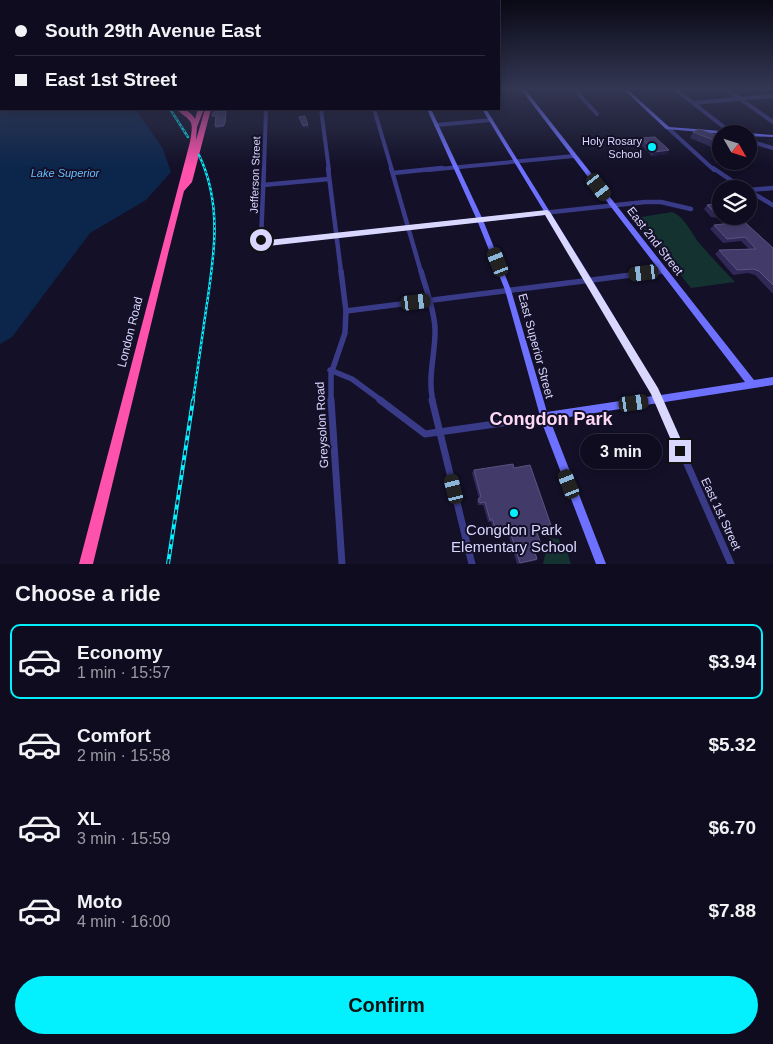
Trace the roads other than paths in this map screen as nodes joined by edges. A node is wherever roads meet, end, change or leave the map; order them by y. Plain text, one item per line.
1 (186, 114) edge
2 (200, 114) edge
3 (207, 114) edge
4 (266, 114) edge
5 (322, 114) edge
6 (376, 114) edge
7 (431, 114) edge
8 (487, 114) edge
9 (542, 114) edge
10 (653, 114) edge
11 (708, 114) edge
12 (762, 114) edge
13 (491, 120) junction
14 (773, 122) edge
15 (436, 125) junction
16 (722, 125) edge
17 (668, 128) junction
18 (712, 131) edge
19 (195, 134) junction
20 (758, 135) edge
21 (773, 136) edge
22 (758, 144) edge
23 (773, 148) edge
24 (574, 156) junction
25 (516, 161) junction
26 (456, 167) junction
27 (393, 173) junction
28 (329, 179) junction
29 (730, 180) edge
30 (263, 185) junction
31 (773, 188) edge
32 (757, 190) edge
33 (181, 191) junction
34 (757, 196) edge
35 (773, 205) edge
36 (613, 206) junction
37 (691, 209) dead end
38 (547, 212) junction
39 (480, 220) junction
40 (409, 227) junction
41 (337, 236) junction
42 (663, 270) junction
43 (589, 280) junction
44 (508, 290) junction
45 (430, 300) junction
46 (346, 311) junction
47 (330, 370) junction
48 (773, 381) edge
49 (752, 384) junction
50 (659, 399) junction
51 (544, 417) junction
52 (441, 433) junction
53 (86, 564) edge
54 (342, 564) edge
55 (472, 564) edge
56 (602, 564) edge
57 (731, 564) edge

1 - 19 highway
2 - 19 highway
3 - 33 highway, London Road
4 - 30 street, Jefferson Street
5 - 28 street, Greysolon Road
6 - 27 street
7 - 15 street, East Superior Street
8 - 13 street, East 1st Street
9 - 24 street, East 2nd Street
10 - 17 street
11 - 16 street
12 - 14 street
13 - 15 street
13 - 25 street, East 1st Street
15 - 26 street, East Superior Street
17 - 18 street
17 - 29 street
19 - 33 highway
20 - 21 street
22 - 23 street
24 - 25 street
24 - 36 street, East 2nd Street
25 - 26 street
25 - 38 street, East 1st Street
26 - 27 street
26 - 39 street, East Superior Street
27 - 40 street
28 - 30 street
28 - 41 street, Greysolon Road
30 - 41 street, Jefferson Street
31 - 32 street
33 - 53 highway, London Road
34 - 35 street
36 - 37 street
36 - 38 street
36 - 42 street, East 2nd Street
38 - 39 street
38 - 43 street, East 1st Street
39 - 40 street
39 - 44 street, East Superior Street
40 - 41 street
40 - 45 street
41 - 46 street, Greysolon Road
42 - 43 street
42 - 49 street, East 2nd Street
43 - 44 street
43 - 50 street, East 1st Street
44 - 45 street
44 - 51 street, East Superior Street
45 - 46 street
45 - 52 street
46 - 47 street, Greysolon Road
47 - 52 street
47 - 54 street, Greysolon Road
48 - 49 street
49 - 50 street
50 - 51 street
50 - 57 street, East 1st Street
51 - 52 street
51 - 56 street, East Superior Street
52 - 55 street

